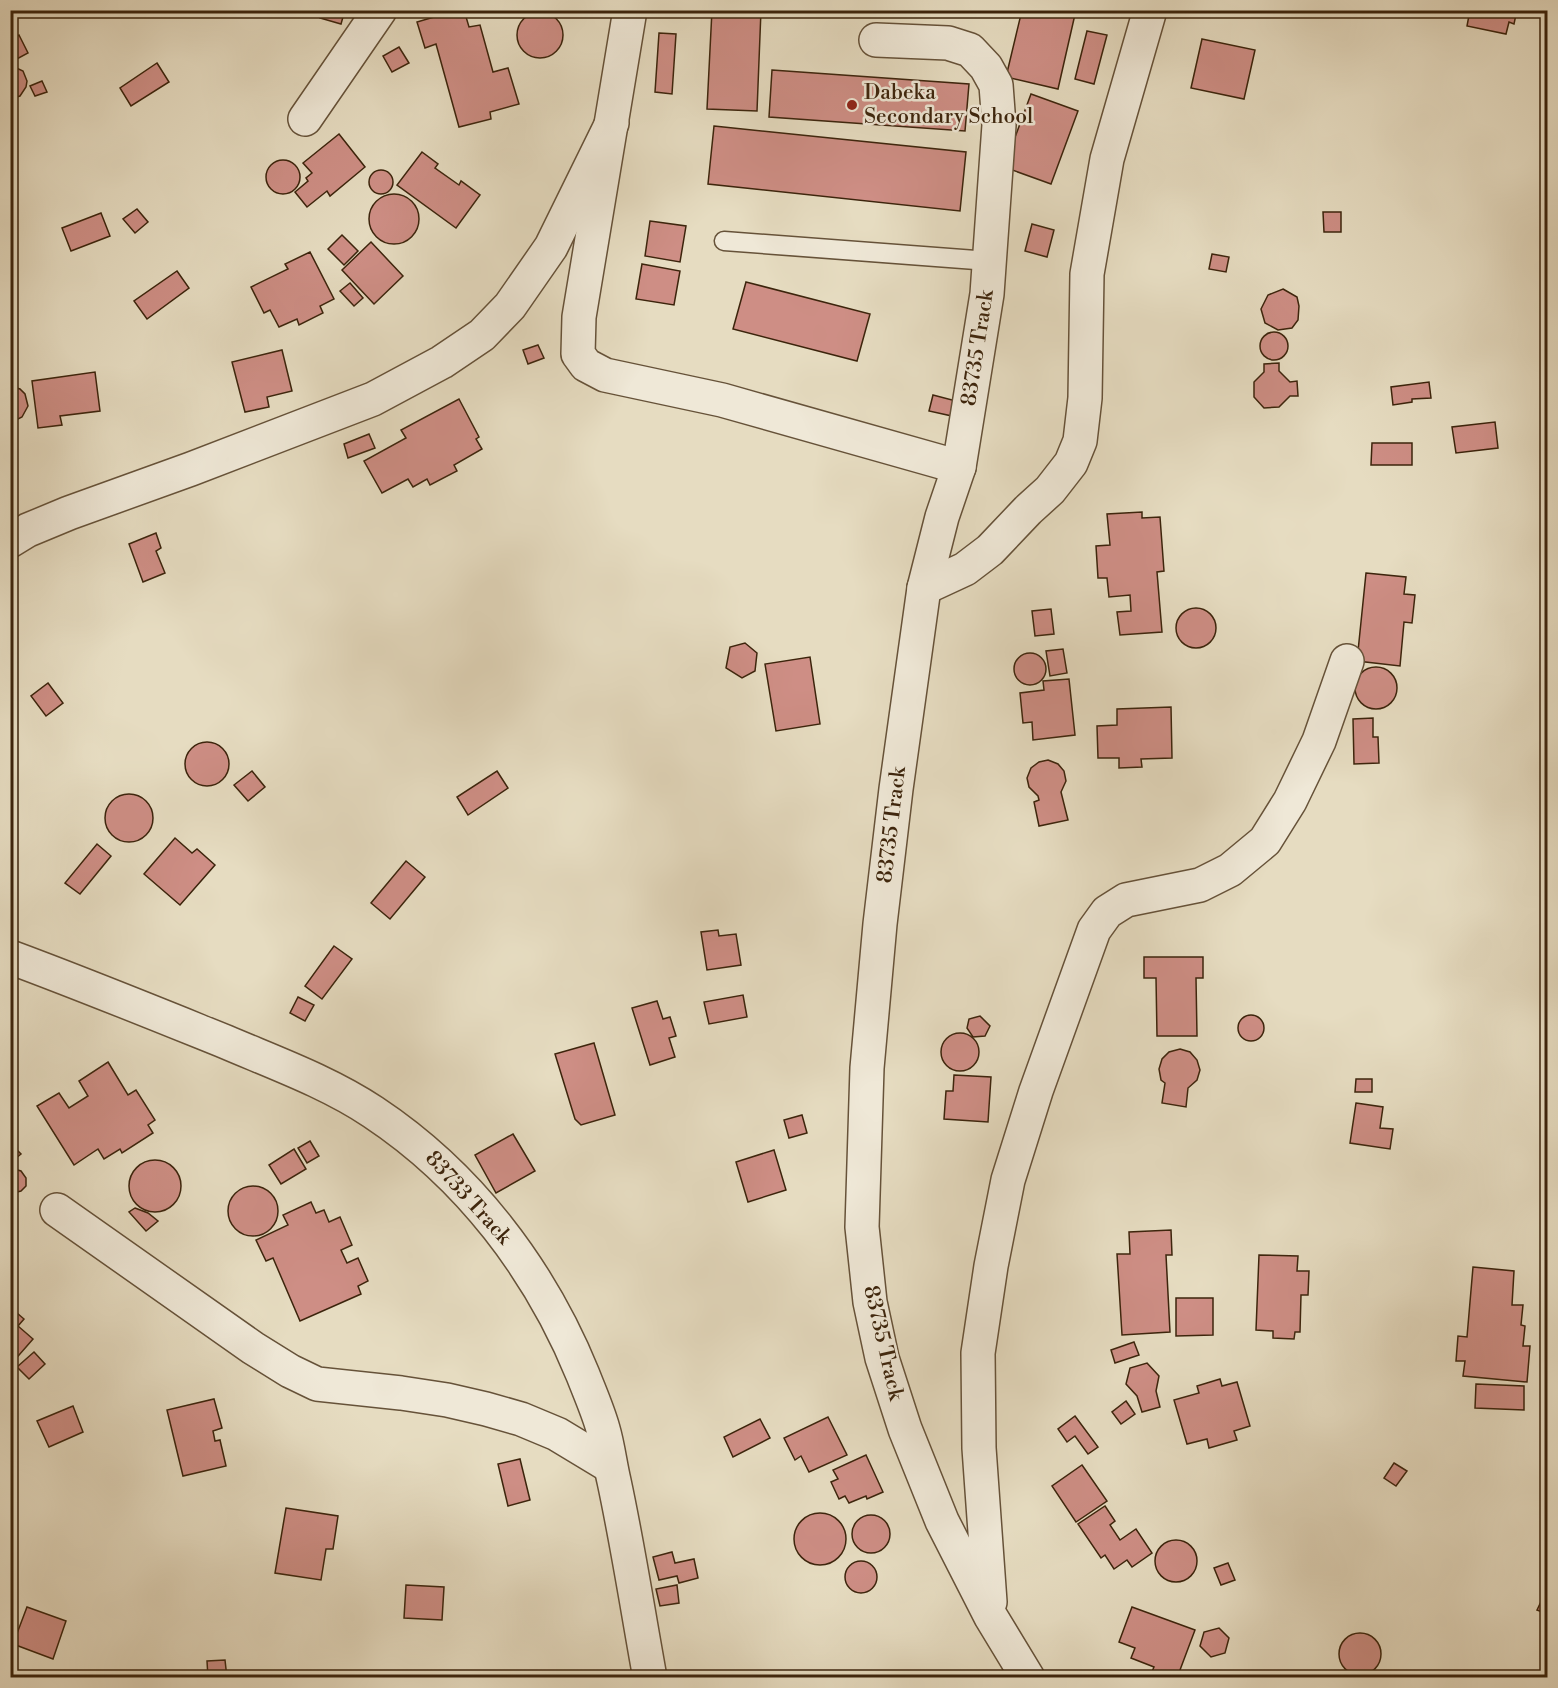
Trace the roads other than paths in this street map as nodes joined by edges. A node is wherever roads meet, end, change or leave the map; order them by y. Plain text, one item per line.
1 (380, 10) edge
2 (630, 10) edge
3 (1150, 10) edge
4 (876, 40) dead end
5 (305, 119) dead end
6 (612, 123) junction
7 (724, 241) dead end
8 (989, 261) junction
9 (959, 467) junction
10 (10, 541) edge
11 (924, 588) junction
12 (1347, 661) dead end
13 (10, 957) edge
14 (57, 1210) dead end
15 (610, 1466) junction
16 (990, 1617) junction
17 (650, 1677) edge
18 (1028, 1677) edge

1 - 5 street
2 - 6 street
3 - 11 street
4 - 8 street, 83735 Track
6 - 9 street
6 - 10 street
7 - 8 lane
8 - 9 street, 83735 Track
9 - 11 street, 83735 Track
11 - 16 street, 83735 Track
12 - 16 street
13 - 15 street, 83733 Track
14 - 15 street
15 - 17 street, 83733 Track
16 - 18 street, 83735 Track

